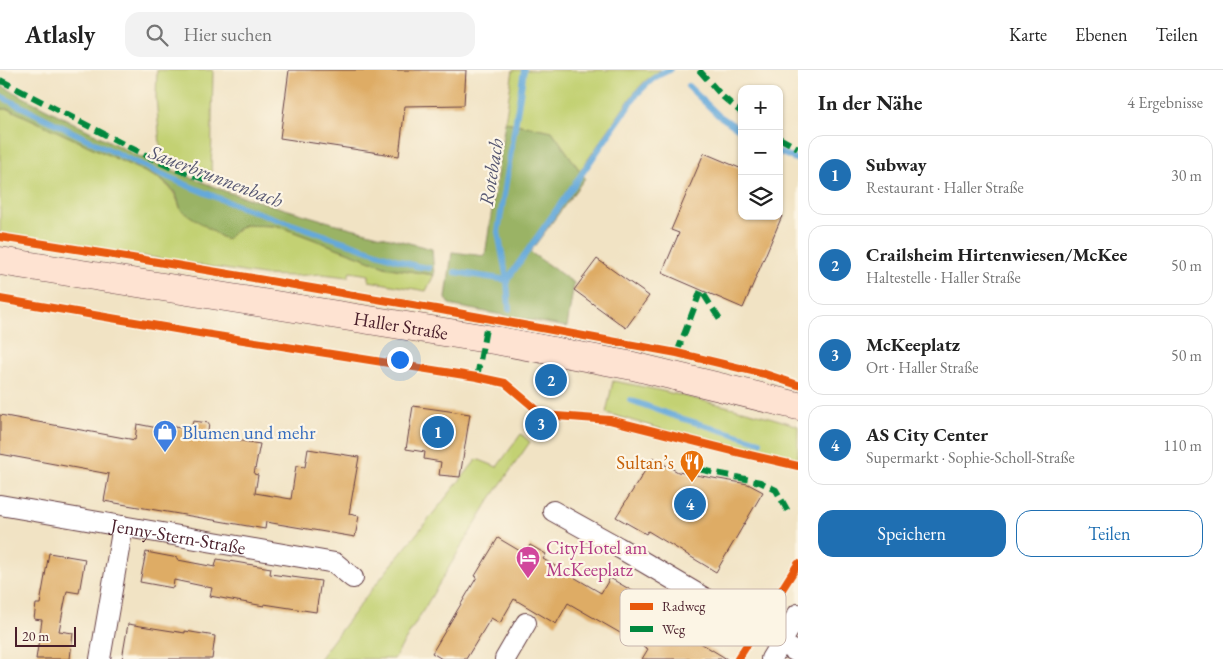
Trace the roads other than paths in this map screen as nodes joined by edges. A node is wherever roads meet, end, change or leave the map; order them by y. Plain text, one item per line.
1 (0, 261) edge
2 (798, 406) edge
3 (0, 505) edge
4 (553, 511) dead end
5 (124, 526) junction
6 (353, 578) dead end
7 (682, 589) edge
8 (798, 614) edge
9 (526, 623) dead end
10 (786, 634) edge
11 (776, 651) edge
12 (798, 653) edge
13 (100, 659) edge
14 (505, 659) edge

1 - 2 main road, Haller Straße
3 - 5 street, Jenny-Stern-Straße
4 - 7 street
5 - 6 street, Jenny-Stern-Straße
5 - 13 street
8 - 10 street
9 - 14 street
11 - 12 street

